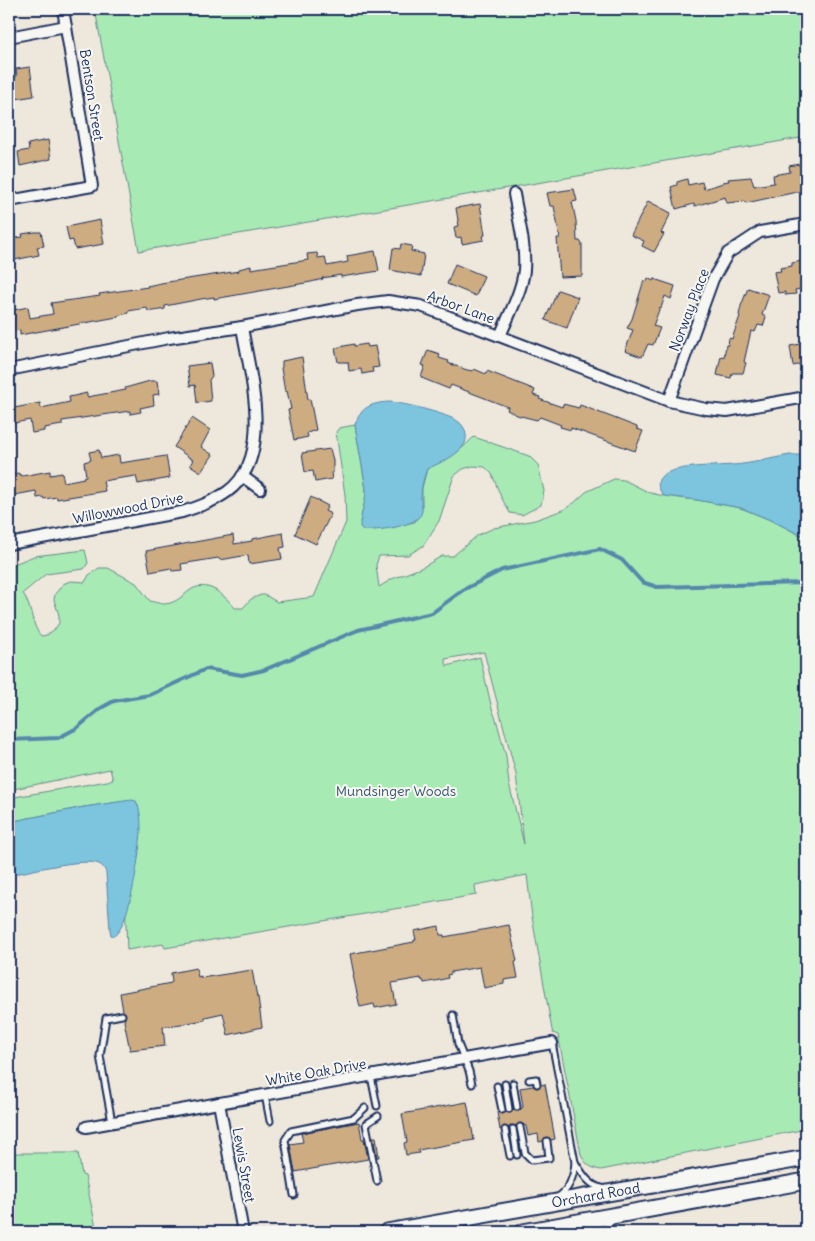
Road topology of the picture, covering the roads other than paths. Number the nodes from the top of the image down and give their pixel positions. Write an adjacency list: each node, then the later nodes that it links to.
1 (63, 9): 2 (street, Bentson Street)
2 (66, 26): 3 (street); 5 (street, Bentson Street)
3 (9, 36)
4 (514, 194): 8 (street)
5 (9, 201)
6 (806, 224): 11 (street, Norway Place)
7 (242, 327): 8 (street, Arbor Lane); 9 (street, Arbor Lane); 12 (street, Willowwood Drive)
8 (500, 336): 11 (street, Arbor Lane)
9 (9, 370)
10 (806, 397): 11 (street, Arbor Lane)
11 (669, 401)
12 (242, 476): 13 (street); 14 (street, Willowwood Drive)
13 (260, 489)
14 (9, 544)
15 (122, 1014): 35 (lane)
16 (453, 1015): 18 (lane)
17 (552, 1044): 18 (street, White Oak Drive); 44 (lane)
18 (464, 1059): 19 (street, White Oak Drive); 22 (lane)
19 (372, 1076): 26 (street, White Oak Drive); 28 (lane)
20 (529, 1080): 24 (lane)
21 (513, 1083): 29 (lane)
22 (472, 1084)
23 (505, 1084): 31 (lane)
24 (537, 1084)
25 (497, 1086): 32 (lane)
26 (265, 1095): 27 (street, White Oak Drive); 34 (lane)
27 (219, 1103): 35 (street, White Oak Drive); 53 (street, Lewis Street)
28 (376, 1106)
29 (517, 1107)
30 (365, 1108): 48 (lane)
31 (509, 1109)
32 (502, 1110)
33 (378, 1116): 45 (lane)
34 (270, 1121)
35 (112, 1122): 36 (street, White Oak Drive)
36 (86, 1127)
37 (520, 1128): 40 (lane)
38 (513, 1129): 41 (lane)
39 (505, 1130): 42 (lane)
40 (546, 1141)
41 (517, 1155)
42 (510, 1156)
43 (806, 1158): 47 (main road, Orchard Road)
44 (575, 1162): 47 (lane); 49 (lane)
45 (377, 1180)
46 (806, 1182): 50 (main road, Orchard Road)
47 (618, 1191): 49 (main road, Orchard Road)
48 (294, 1195)
49 (547, 1204): 54 (main road, Orchard Road)
50 (622, 1215): 51 (main road, Orchard Road); 56 (lane)
51 (551, 1227): 52 (lane); 55 (main road, Orchard Road)
52 (568, 1230)
53 (242, 1232)
54 (387, 1232)
55 (523, 1232)
56 (602, 1232)

